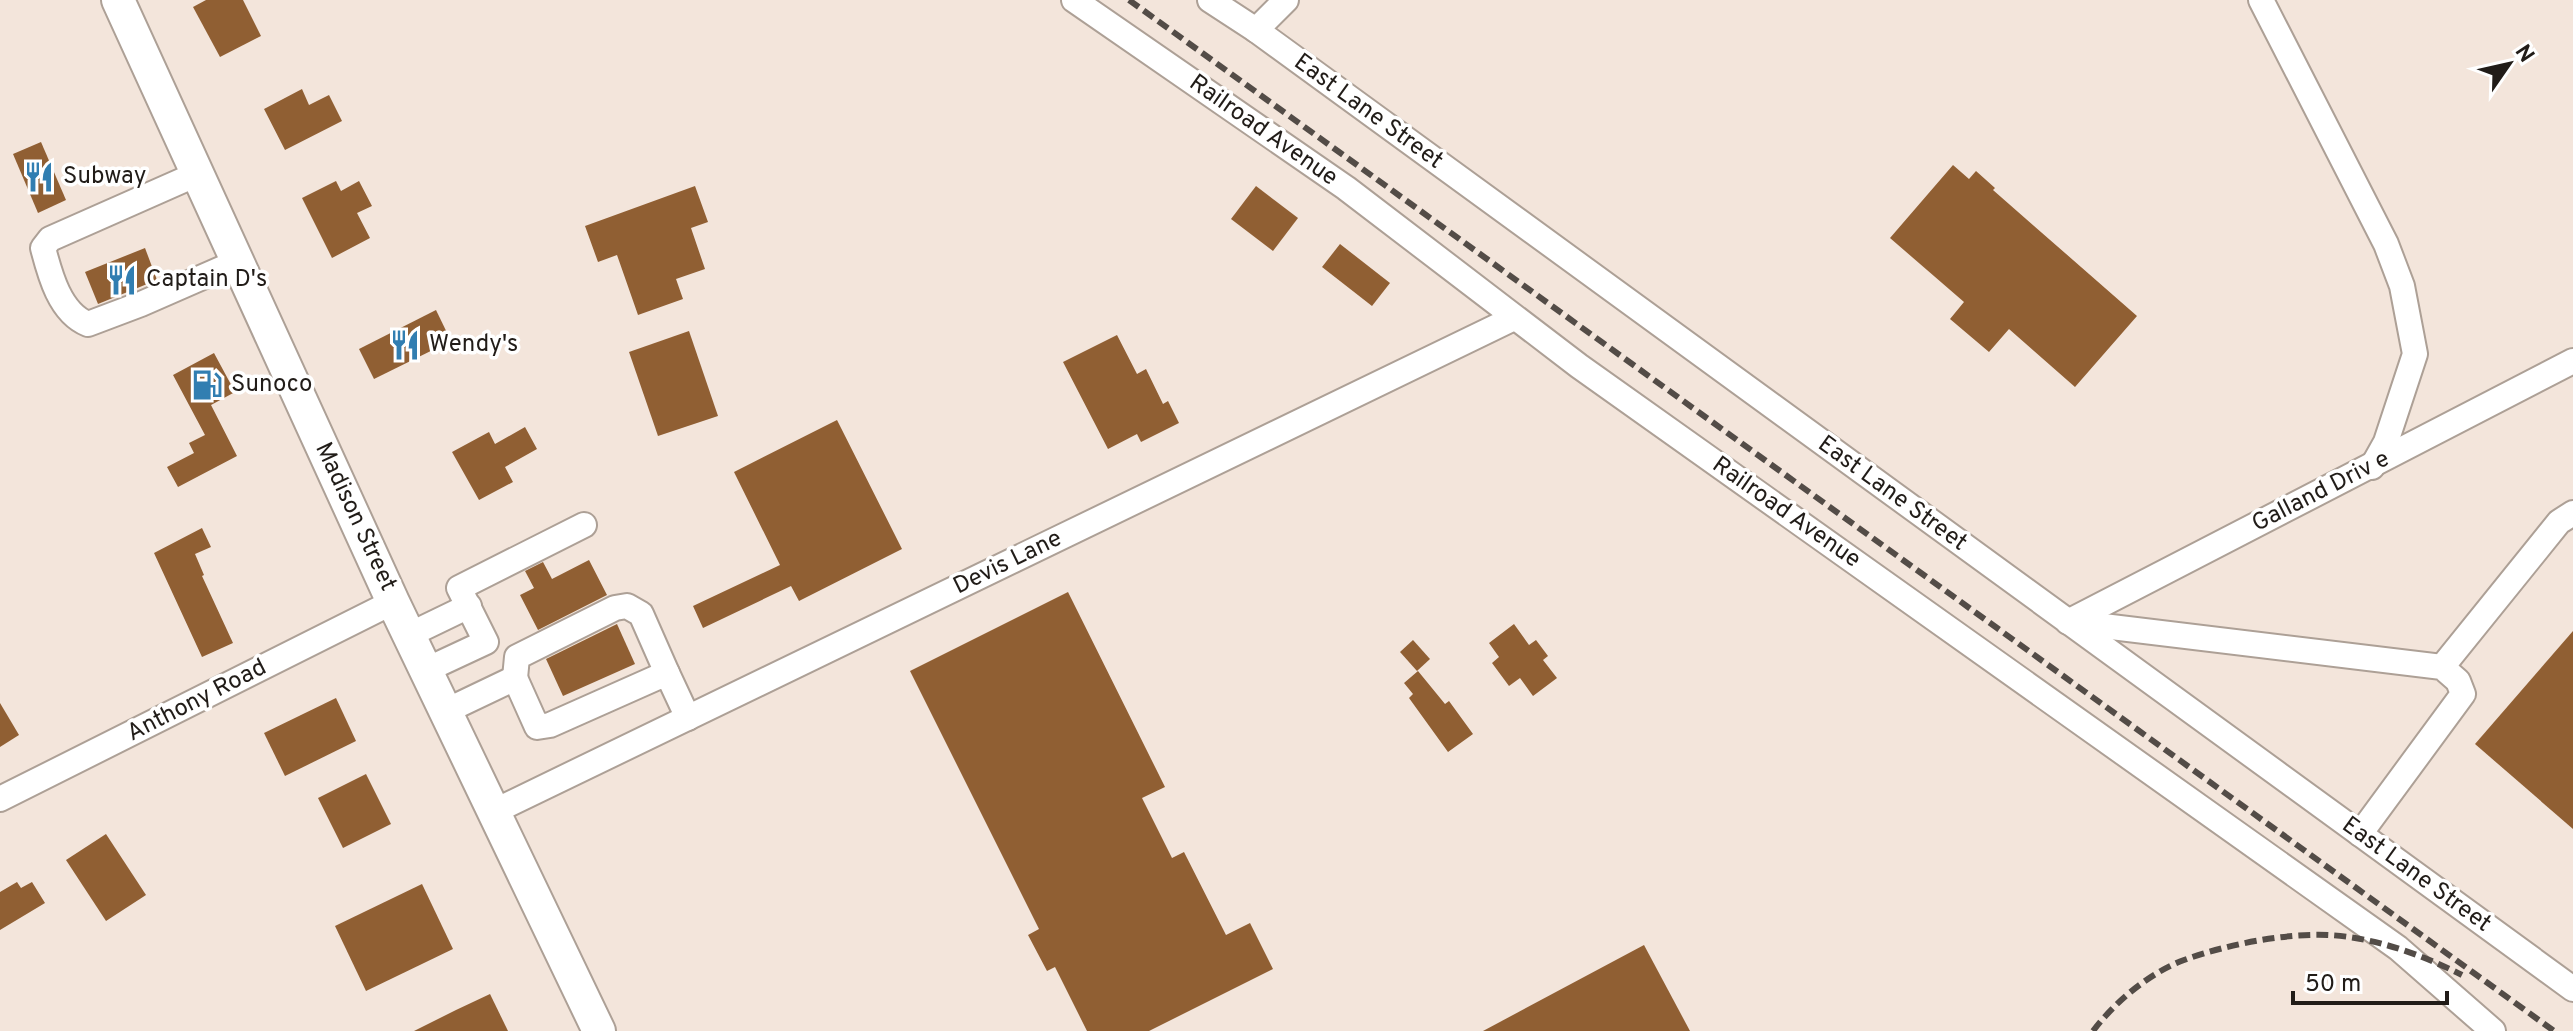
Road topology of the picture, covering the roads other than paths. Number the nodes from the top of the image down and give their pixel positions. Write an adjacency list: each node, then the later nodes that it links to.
1 (118, 0): 7 (main road, Madison Street)
2 (1074, 0): 9 (street, Railroad Avenue)
3 (1210, 0): 6 (street, East Lane Street)
4 (2261, 0): 11 (street)
5 (1282, 1): 6 (street)
6 (1256, 30): 16 (street, East Lane Street)
7 (197, 174): 8 (main road, Madison Street); 8 (street)
8 (237, 262): 14 (main road, Madison Street)
9 (1504, 311): 23 (street, Devis Lane); 29 (street, Railroad Avenue)
10 (2573, 361): 11 (street, Galland Driv e)
11 (2372, 467): 16 (street, Galland Driv e)
12 (2573, 513): 18 (street)
13 (584, 525): 15 (street)
14 (393, 602): 17 (main road, Madison Street); 24 (street, Anthony Road)
15 (469, 606): 17 (street); 19 (street)
16 (2068, 622): 18 (street); 26 (street, East Lane Street)
17 (409, 635): 19 (main road, Madison Street)
18 (2442, 667): 26 (street)
19 (426, 670): 22 (main road, Madison Street)
20 (667, 673): 21 (street); 21 (street); 23 (street)
21 (515, 678): 22 (street)
22 (446, 711): 25 (main road, Madison Street)
23 (688, 718): 25 (street, Devis Lane)
24 (0, 799)
25 (495, 811): 28 (main road, Madison Street)
26 (2360, 834): 27 (street, East Lane Street)
27 (2573, 989)
28 (599, 1031)
29 (2493, 1031)

